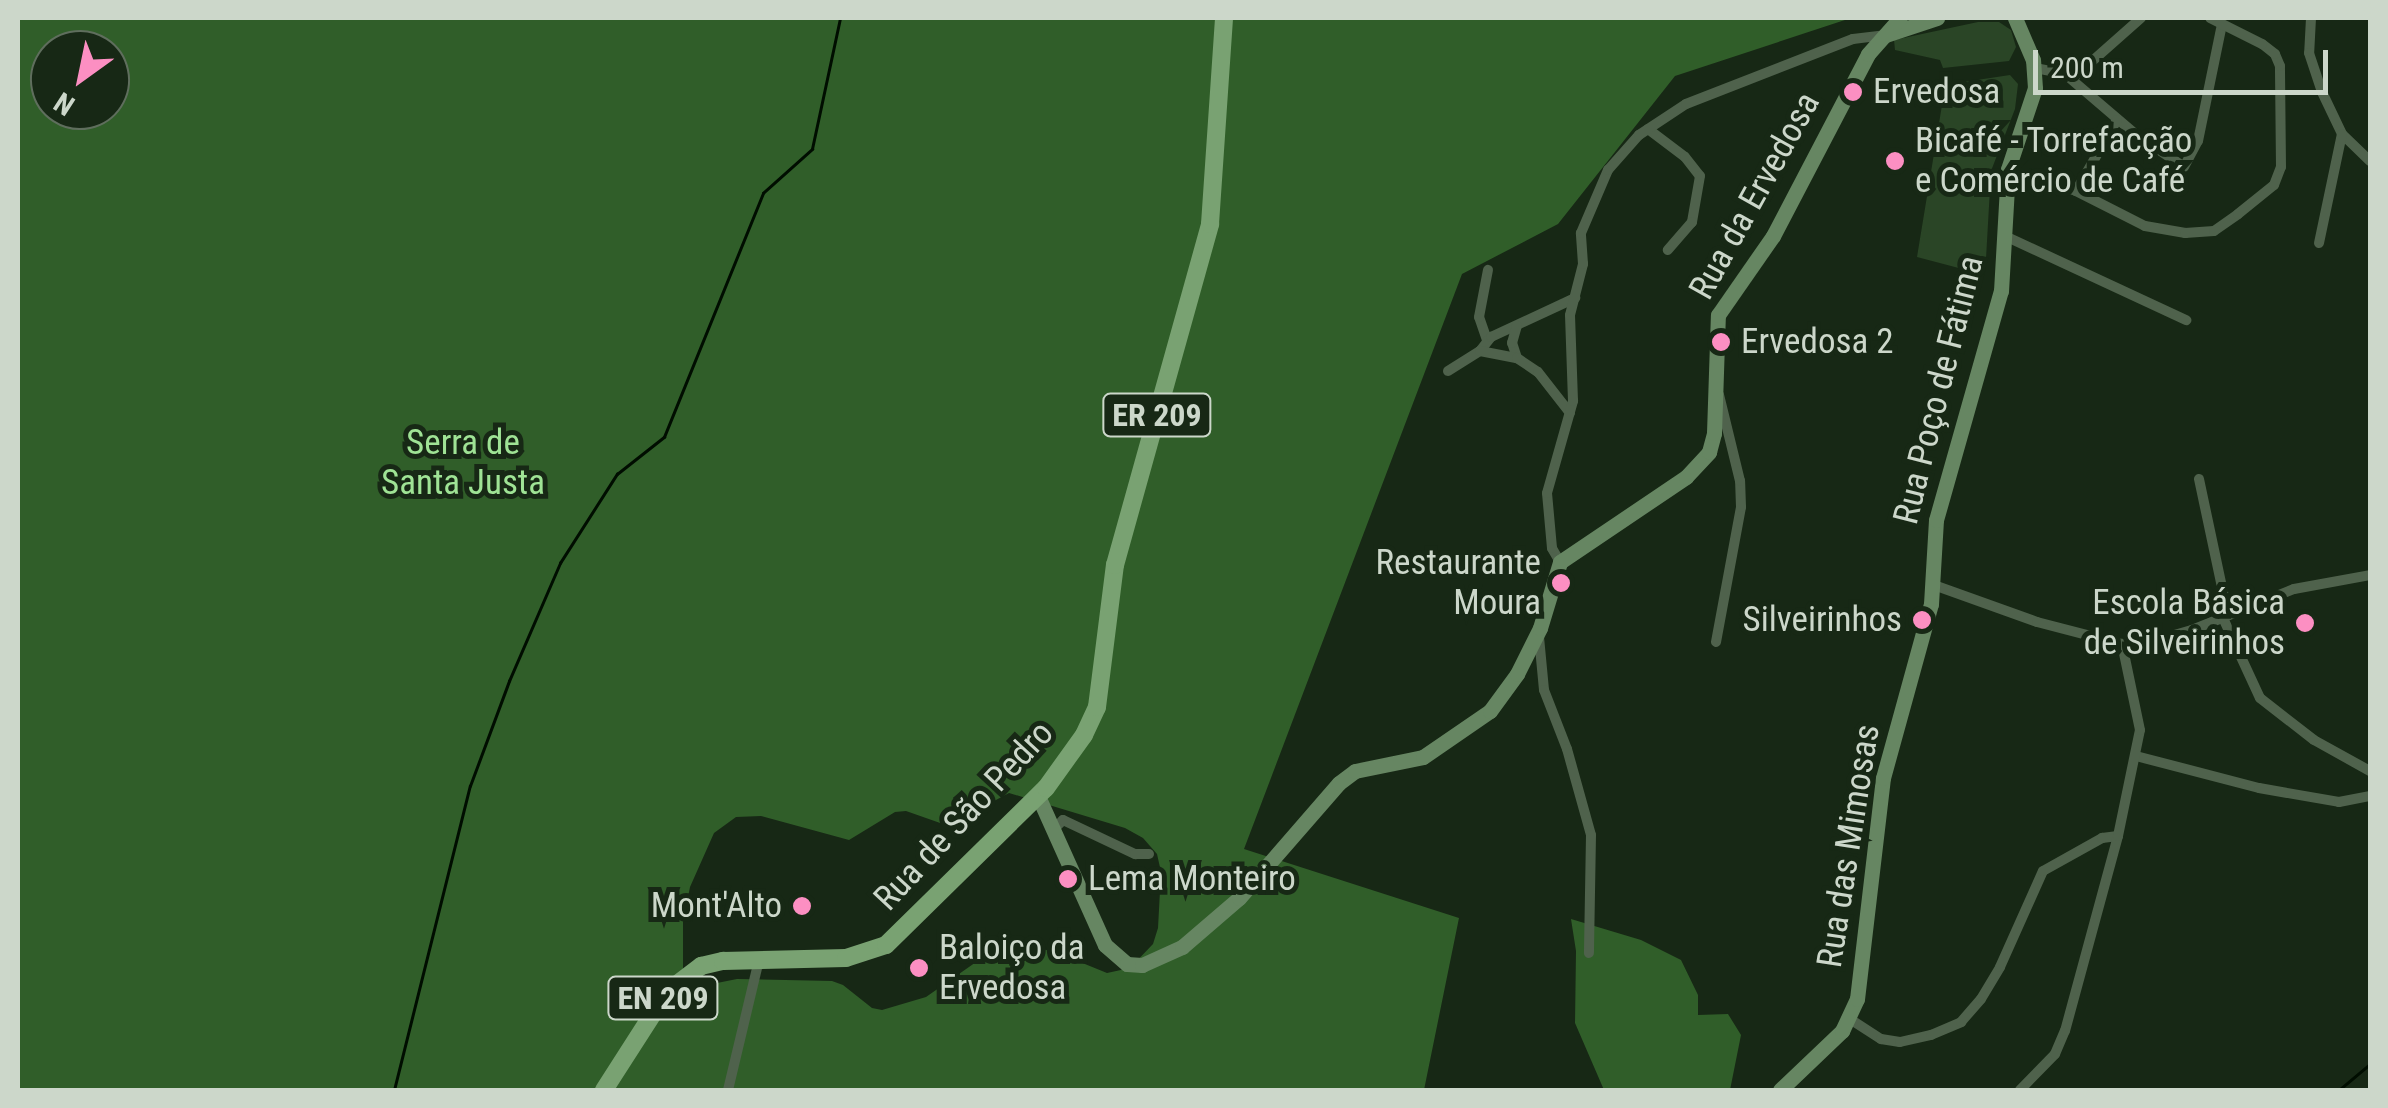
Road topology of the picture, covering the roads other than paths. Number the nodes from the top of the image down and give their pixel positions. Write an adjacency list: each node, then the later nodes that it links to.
1 (1224, 18): 42 (main road, Rua de São Pedro / ER 209)
2 (1900, 18): 9 (street, Rua da Ervedosa)
3 (1938, 18): 9 (street)
4 (2142, 18): 11 (street)
5 (2210, 18): 8 (street)
6 (2310, 18): 14 (street)
7 (2014, 22): 10 (street, Rua Poço de Fátima)
8 (2222, 24): 12 (street); 17 (street)
9 (1886, 35): 13 (street); 29 (street, Rua da Ervedosa)
10 (2034, 68): 11 (street); 16 (street, Rua Poço de Fátima)
11 (2072, 79): 12 (street)
12 (2118, 120): 17 (street)
13 (1648, 129): 20 (street); 22 (street)
14 (2342, 134): 15 (street); 19 (street)
15 (2370, 161)
16 (2008, 170): 17 (street); 18 (street, Rua Poço de Fátima)
17 (2076, 191)
18 (2005, 236): 23 (street); 34 (street, Rua Poço de Fátima)
19 (2320, 243)
20 (1668, 250)
21 (1488, 270): 25 (street)
22 (1575, 298): 24 (street); 30 (street)
23 (2186, 320)
24 (1517, 326): 25 (street); 27 (street)
25 (1487, 340): 26 (street)
26 (1480, 352): 27 (street); 28 (street)
27 (1517, 358): 30 (street)
28 (1448, 372)
29 (1715, 384): 32 (street, Rua da Ervedosa); 37 (street)
30 (1570, 413): 32 (street)
31 (2200, 479): 35 (street)
32 (1560, 562): 36 (street)
33 (2370, 575): 35 (street)
34 (1932, 584): 38 (street); 48 (street, Rua das Mimosas)
35 (2226, 616): 38 (street); 40 (street)
36 (1540, 628): 43 (street); 46 (street)
37 (1716, 642)
38 (2122, 644): 39 (street)
39 (2136, 756): 41 (street); 44 (street)
40 (2370, 771)
41 (2370, 796)
42 (1033, 800): 43 (street); 47 (main road, Rua de São Pedro / EN 209)
43 (1053, 830): 45 (street)
44 (2118, 836): 48 (street); 52 (street)
45 (1148, 854)
46 (1588, 952)
47 (759, 960): 49 (main road, EN 209); 50 (street)
48 (1850, 1019): 51 (street, Rua das Mimosas)
49 (604, 1090)
50 (728, 1090)
51 (1780, 1090)
52 (2020, 1090)

